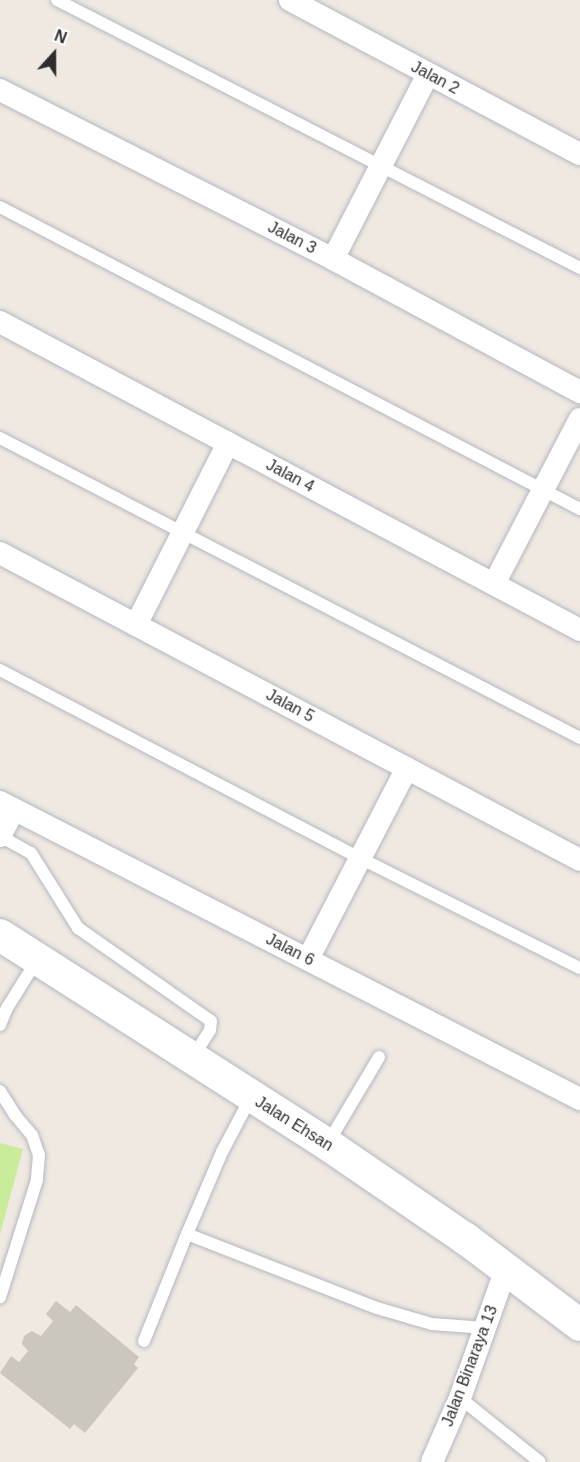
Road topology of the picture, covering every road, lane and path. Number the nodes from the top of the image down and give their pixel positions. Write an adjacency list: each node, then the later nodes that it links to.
1 (57, 0): 6 (lane)
2 (290, 0): 3 (street, Jalan 2)
3 (428, 74): 5 (street, Jalan 2); 6 (street)
4 (0, 90): 8 (street, Jalan 3)
5 (580, 154)
6 (380, 165): 8 (street); 9 (lane)
7 (0, 207): 15 (lane)
8 (333, 259): 11 (street, Jalan 3)
9 (580, 268)
10 (0, 322): 14 (street, Jalan 4)
11 (580, 392)
12 (580, 418): 15 (street)
13 (0, 438): 17 (lane)
14 (228, 443): 17 (street); 19 (street, Jalan 4)
15 (543, 490): 16 (lane); 19 (street)
16 (580, 509)
17 (183, 532): 20 (street); 23 (lane)
18 (0, 553): 20 (street, Jalan 5)
19 (494, 584): 21 (street, Jalan 4)
20 (136, 625): 24 (street, Jalan 5)
21 (580, 630)
22 (0, 670): 27 (lane)
23 (580, 738)
24 (407, 768): 27 (street); 28 (street, Jalan 5)
25 (7, 806): 26 (street); 31 (street, Jalan 6)
26 (0, 836): 34 (lane)
27 (360, 858): 31 (street); 32 (lane)
28 (580, 860)
29 (0, 935): 30 (main road, Jalan Ehsan)
30 (38, 959): 33 (lane); 34 (main road, Jalan Ehsan)
31 (308, 959): 38 (street, Jalan 6)
32 (580, 968)
33 (0, 1025)
34 (193, 1057): 37 (main road, Jalan Ehsan)
35 (379, 1057): 39 (lane)
36 (0, 1091): 42 (lane)
37 (251, 1097): 39 (main road, Jalan Ehsan); 40 (lane)
38 (580, 1099)
39 (327, 1144): 41 (main road, Jalan Ehsan)
40 (187, 1234): 44 (lane); 45 (lane)
41 (506, 1269): 43 (main road, Jalan Ehsan); 44 (street, Jalan Binaraya 13)
42 (0, 1297)
43 (580, 1325)
44 (485, 1328): 46 (street, Jalan Binaraya 13)
45 (144, 1341)
46 (460, 1398): 47 (street, Jalan Binaraya 13); 48 (lane)
47 (432, 1462)
48 (540, 1462)

